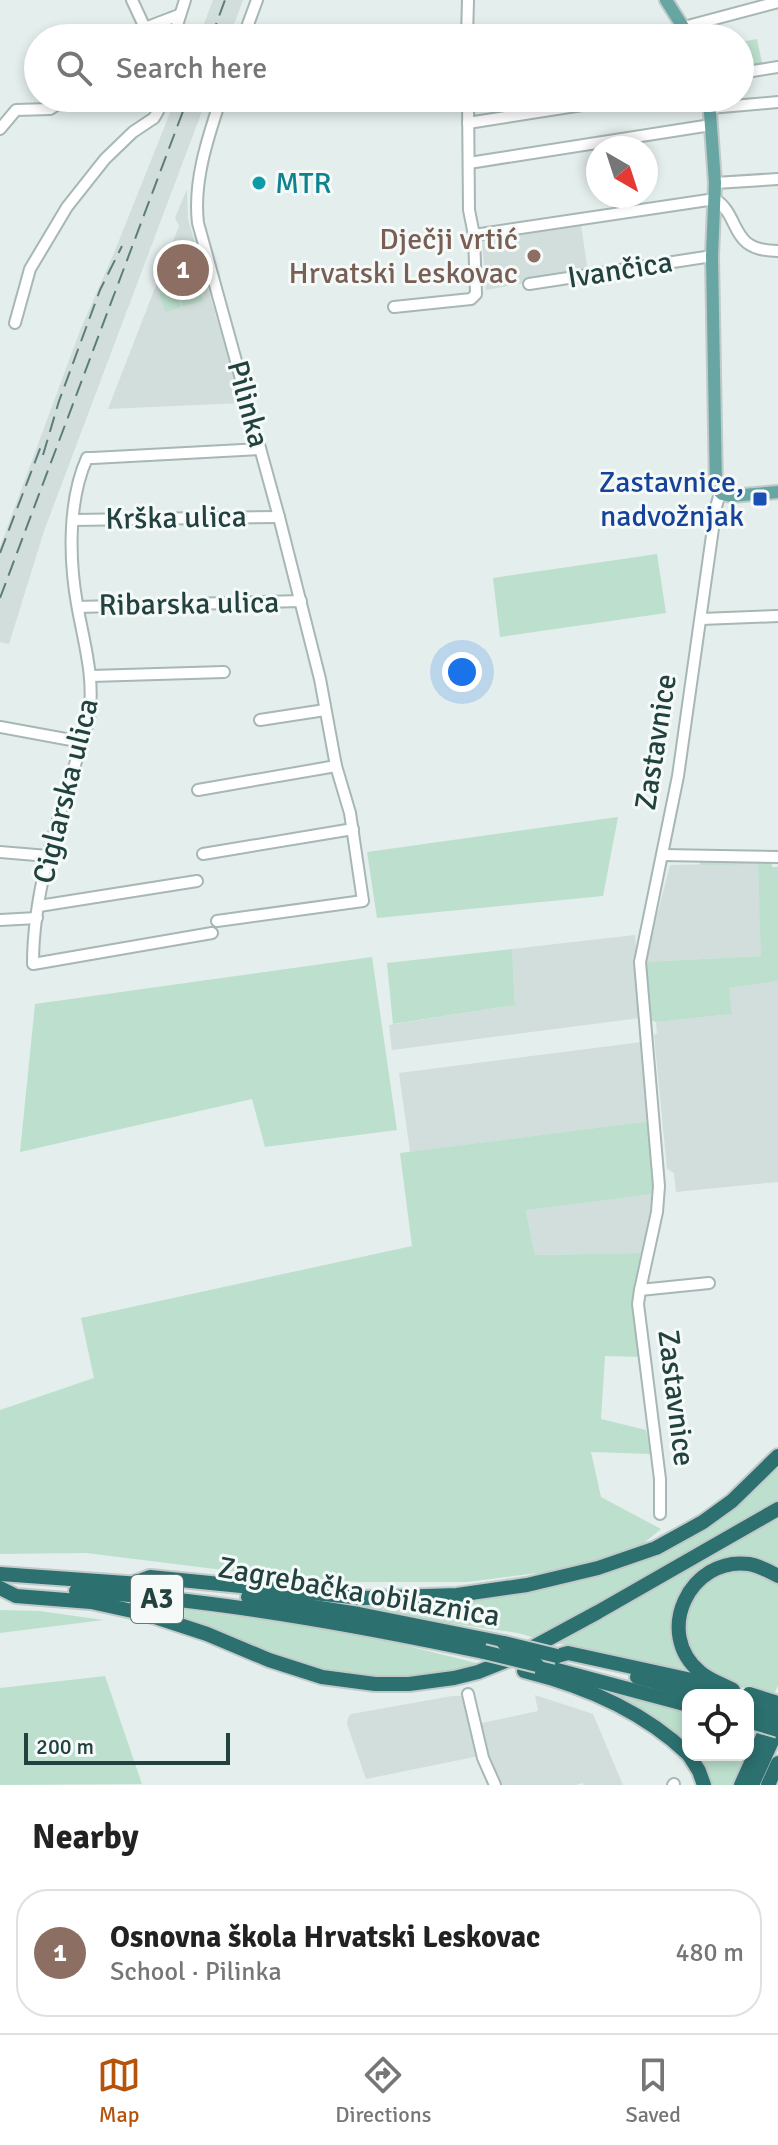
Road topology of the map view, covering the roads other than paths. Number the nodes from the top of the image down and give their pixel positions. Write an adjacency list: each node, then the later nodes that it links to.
1 (132, 0): 8 (street)
2 (185, 0): 7 (street)
3 (257, 0): 11 (street)
4 (468, 0): 12 (street)
5 (666, 0): 13 (main road)
6 (778, 2): 14 (street)
7 (179, 15): 9 (street); 10 (street)
8 (143, 24)
9 (155, 24)
10 (177, 24)
11 (248, 24)
12 (467, 24)
13 (681, 24)
14 (713, 24)
15 (778, 67): 16 (street)
16 (754, 71)
17 (754, 102): 18 (street)
18 (778, 102)
19 (24, 110): 27 (street)
20 (157, 112): 37 (street)
21 (216, 112): 38 (street, Pilinka)
22 (468, 112): 25 (street)
23 (538, 112): 25 (street)
24 (710, 112): 26 (main road, Zastavnice)
25 (468, 123): 28 (street)
26 (711, 125): 28 (street); 30 (main road, Zastavnice)
27 (0, 129)
28 (469, 163): 32 (street)
29 (778, 179): 30 (street)
30 (715, 183): 31 (main road, Zastavnice)
31 (715, 199): 32 (street); 33 (street); 34 (main road, Zastavnice)
32 (474, 235): 36 (street)
33 (778, 251)
34 (712, 256): 35 (street, Ivančica); 40 (main road, Zastavnice)
35 (529, 284)
36 (394, 307)
37 (15, 323)
38 (260, 449): 41 (street, Pilinka); 42 (street, Ciglarska ulica)
39 (778, 492): 40 (main road)
40 (720, 493): 46 (street, Zastavnice)
41 (279, 517): 42 (street, Krška ulica); 43 (street, Pilinka)
42 (74, 520): 44 (street, Ciglarska ulica)
43 (301, 601): 44 (street, Ribarska ulica); 49 (street, Pilinka)
44 (78, 607): 48 (street, Ciglarska ulica)
45 (778, 616): 46 (street)
46 (701, 619): 58 (street, Zastavnice)
47 (224, 672): 48 (street, Ciglarska ulica)
48 (91, 676): 52 (street, Ciglarska ulica)
49 (325, 710): 50 (street); 53 (street, Pilinka)
50 (260, 720)
51 (0, 727): 52 (street)
52 (82, 742): 59 (street, Ciglarska ulica)
53 (336, 766): 54 (street); 55 (street, Pilinka)
54 (198, 790)
55 (353, 829): 57 (street); 65 (street, Pilinka)
56 (0, 852): 59 (street)
57 (203, 854)
58 (662, 855): 60 (street); 68 (street, Zastavnice)
59 (48, 856): 62 (street, Ciglarska ulica)
60 (778, 857)
61 (197, 881): 62 (street, Ciglarska ulica)
62 (39, 906): 63 (street, Ciglarska ulica)
63 (37, 918): 64 (street, Ciglarska ulica); 66 (street, Ciglarska ulica)
64 (0, 920)
65 (217, 921)
66 (212, 933)
67 (709, 1283): 68 (street, Zastavnice)
68 (640, 1290): 71 (street, Zastavnice)
69 (778, 1456): 74 (highway)
70 (778, 1509): 75 (highway)
71 (660, 1514)
72 (0, 1574): 74 (highway, Zagrebačka obilaznica / A3)
73 (778, 1576): 79 (highway)
74 (131, 1584): 76 (highway, Zagrebačka obilaznica / A3, bridge)
75 (0, 1587): 77 (highway, Zagrebačka obilaznica / A3, bridge)
76 (557, 1656): 78 (highway); 80 (highway, Zagrebačka obilaznica / A3)
77 (531, 1668): 85 (highway, Zagrebačka obilaznica / A3); 89 (highway)
78 (729, 1689)
79 (731, 1689)
80 (682, 1690)
81 (778, 1693): 88 (highway)
82 (468, 1694): 92 (street)
83 (754, 1695): 84 (highway, bridge)
84 (778, 1702): 88 (highway)
85 (682, 1704)
86 (754, 1711): 88 (highway, bridge)
87 (754, 1722): 88 (highway, bridge)
88 (776, 1724): 94 (highway); 95 (highway)
89 (682, 1749)
90 (692, 1761): 93 (highway)
91 (778, 1763): 96 (highway)
92 (495, 1785)
93 (704, 1785)
94 (741, 1785)
95 (752, 1785)
96 (768, 1785)

